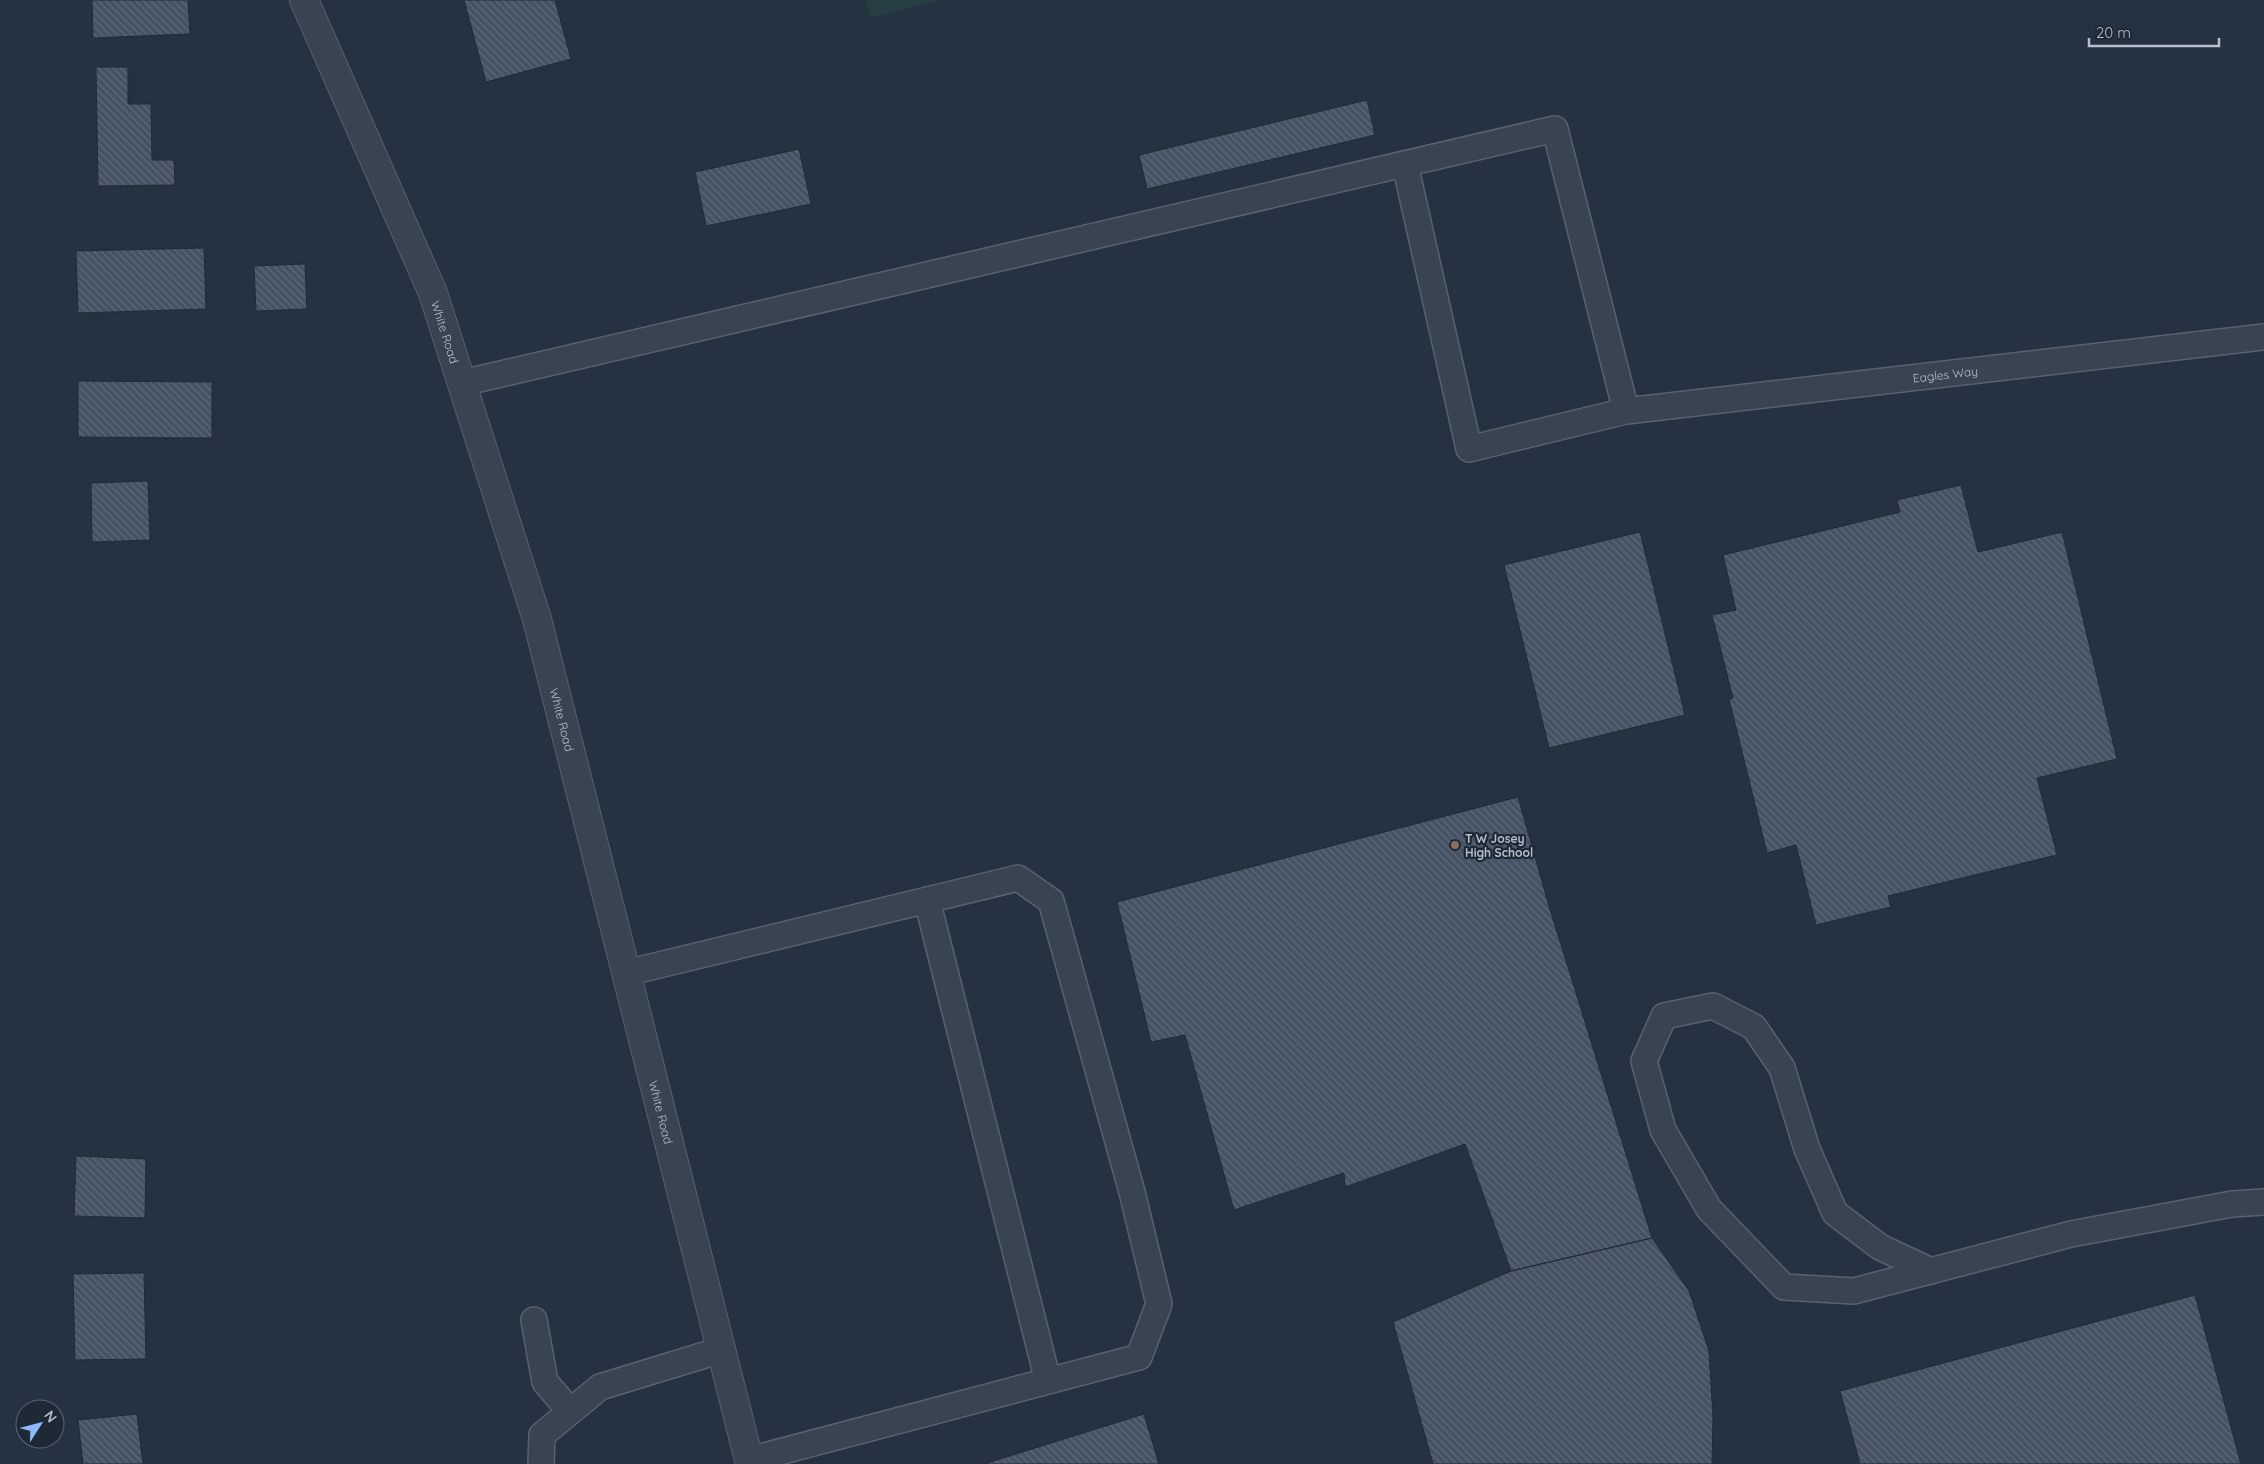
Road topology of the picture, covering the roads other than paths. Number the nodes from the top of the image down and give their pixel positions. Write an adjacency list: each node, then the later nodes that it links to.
1 (304, 0): 4 (street, White Road)
2 (1405, 164): 4 (lane); 5 (lane); 5 (lane, Eagles Way)
3 (2264, 337): 5 (lane, Eagles Way)
4 (462, 383): 7 (street, White Road)
5 (1626, 411)
6 (928, 900): 7 (lane); 12 (lane); 12 (lane)
7 (626, 974): 11 (street, White Road)
8 (2264, 1202): 9 (lane)
9 (1931, 1271): 9 (lane)
10 (534, 1320): 13 (lane)
11 (721, 1350): 13 (lane); 14 (street, White Road)
12 (1048, 1381): 14 (lane)
13 (570, 1411): 15 (lane)
14 (749, 1462)
15 (541, 1464)

